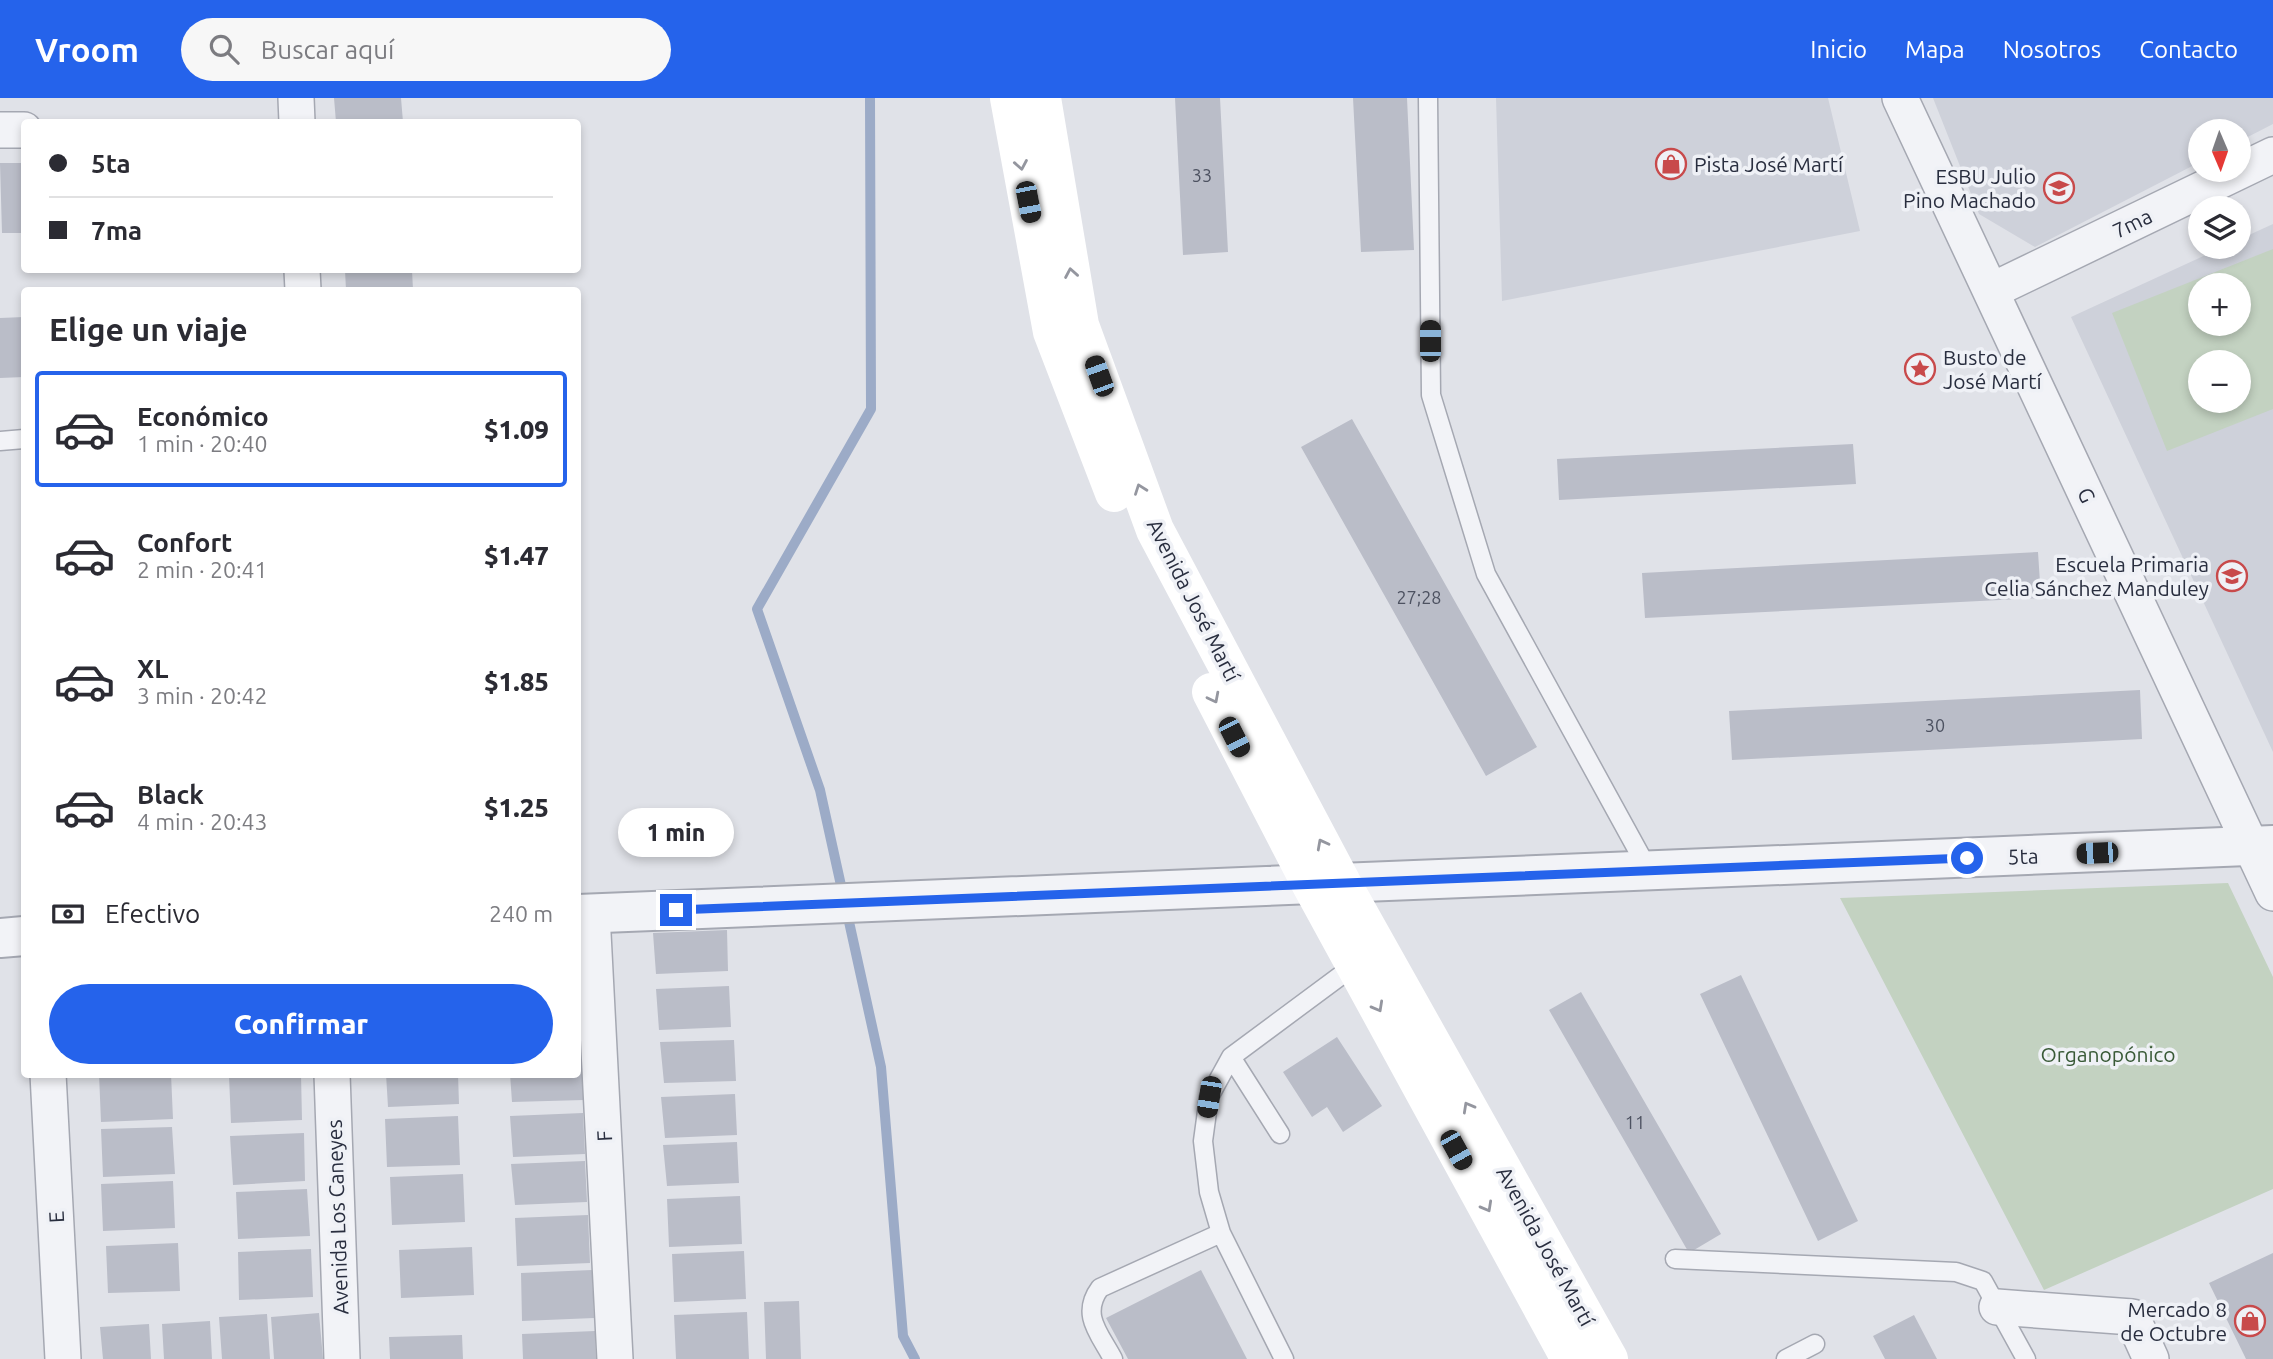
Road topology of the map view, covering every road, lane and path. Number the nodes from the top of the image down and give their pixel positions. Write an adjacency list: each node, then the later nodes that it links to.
1 (296, 98): 6 (street)
2 (1009, 98): 15 (main road, Avenida José Martí, one-way to 15)
3 (1042, 98): 15 (main road, Avenida José Martí, one-way to 3)
4 (1428, 98): 14 (lane)
5 (1900, 98): 10 (street, G)
6 (297, 119)
7 (21, 130): 8 (street)
8 (0, 131)
9 (2273, 155): 10 (street, 7ma)
10 (1991, 291): 13 (street, G)
11 (21, 439): 12 (lane)
12 (0, 440)
13 (2262, 846): 14 (street, 5ta); 16 (street, G)
14 (1649, 871): 15 (street, 5ta)
15 (1327, 884): 17 (street); 20 (main road, Avenida José Martí); 35 (main road, Avenida José Martí, one-way to 15)
16 (2273, 893)
17 (585, 914): 31 (street, F)
18 (21, 936): 19 (street)
19 (0, 937)
20 (1355, 965): 21 (lane); 34 (main road, Avenida José Martí, one-way to 34)
21 (1231, 1057): 24 (lane); 25 (lane)
22 (48, 1078): 29 (street, E)
23 (332, 1078): 30 (street, Avenida Los Caneyes)
24 (1280, 1134)
25 (1221, 1233): 32 (lane); 33 (lane)
26 (1675, 1259): 27 (lane)
27 (1997, 1307): 37 (lane); 38 (street)
28 (1815, 1344): 36 (lane)
29 (63, 1359)
30 (342, 1359)
31 (615, 1359)
32 (1113, 1359)
33 (1284, 1359)
34 (1570, 1359)
35 (1609, 1359)
36 (1786, 1359)
37 (2026, 1359)
38 (2151, 1359)

